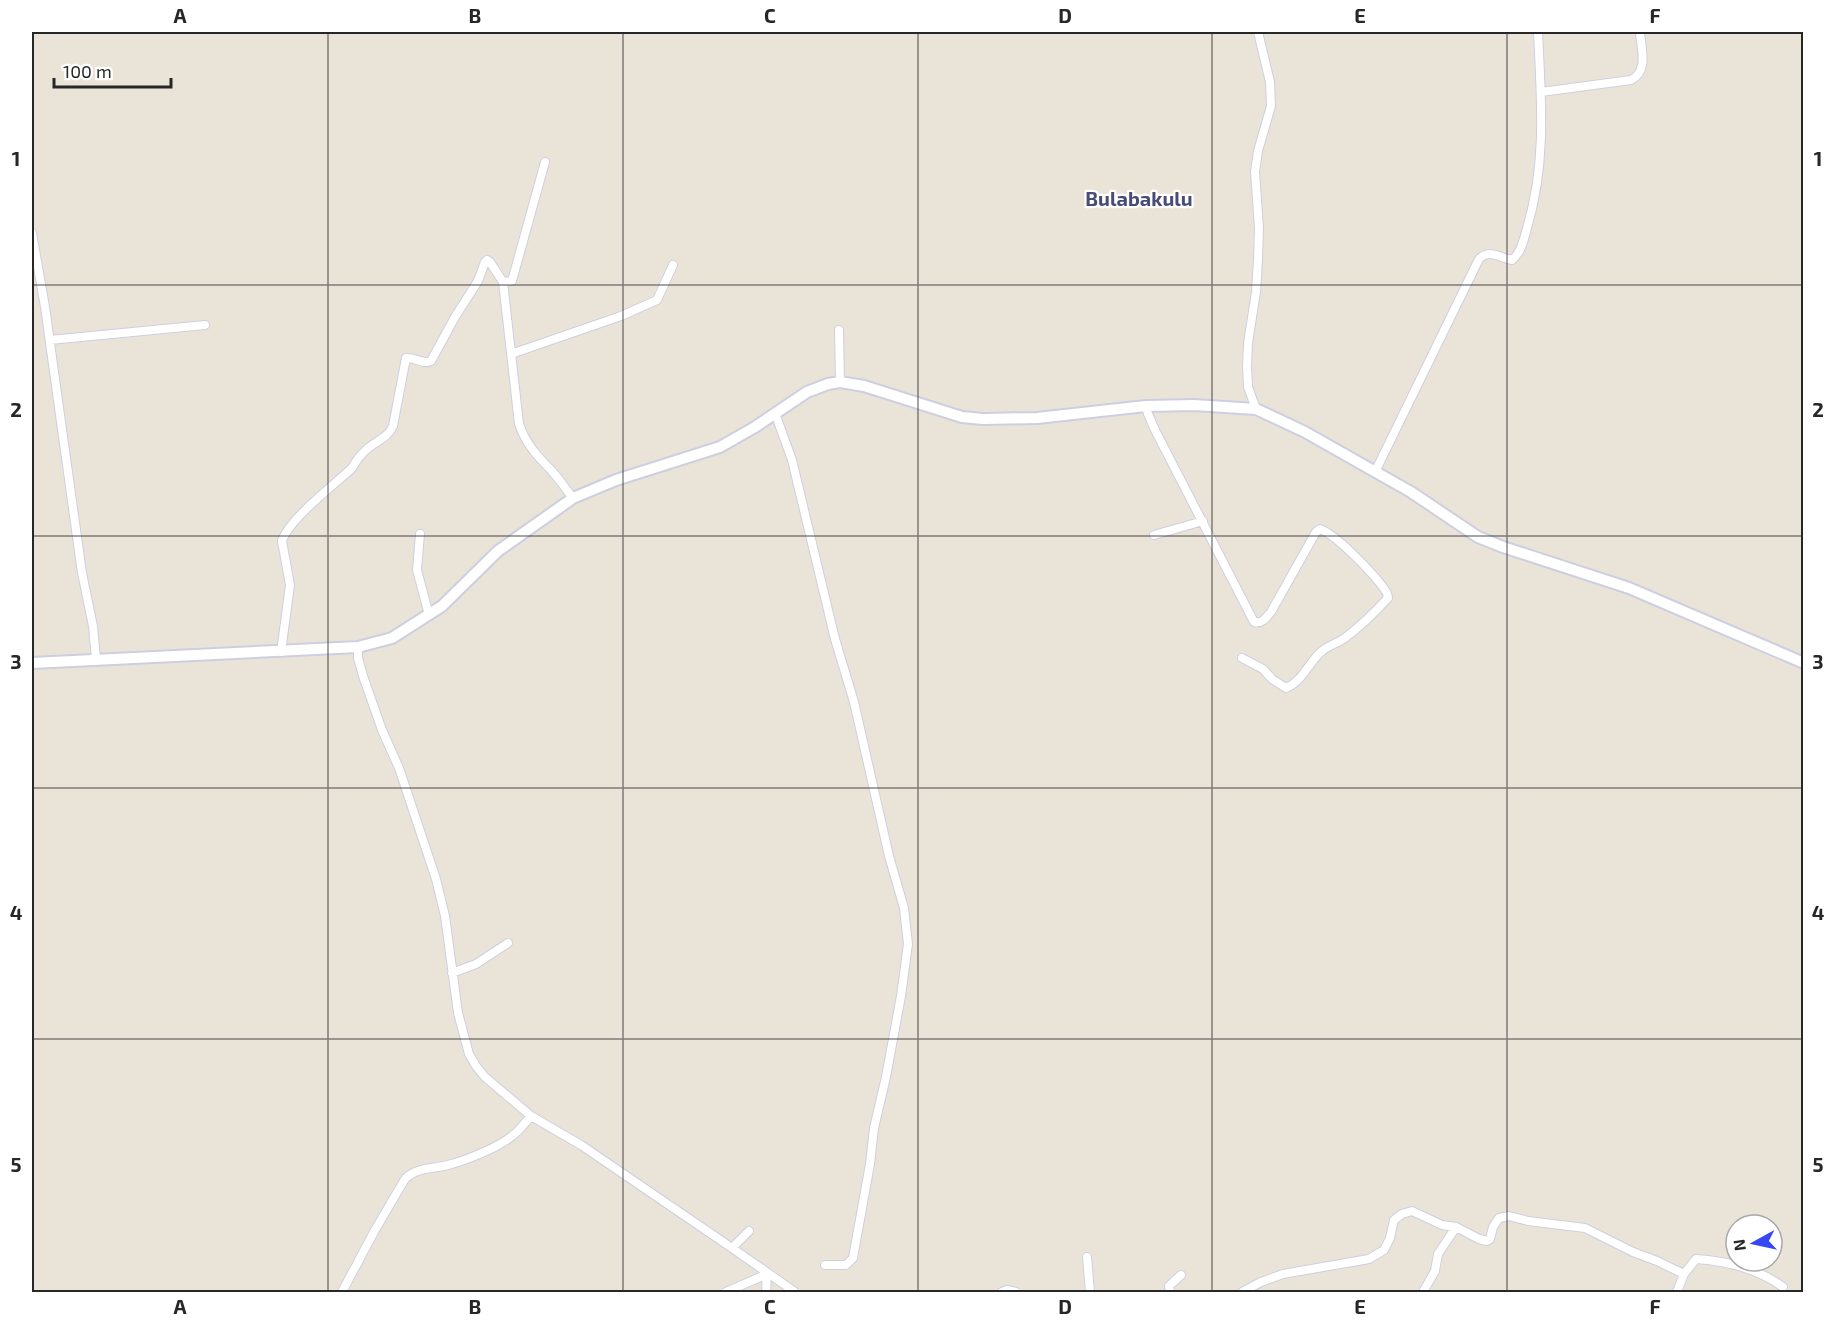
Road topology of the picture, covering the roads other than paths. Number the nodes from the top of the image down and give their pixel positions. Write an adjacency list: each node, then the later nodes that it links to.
1 (1258, 32): 15 (street)
2 (1538, 32): 4 (street)
3 (1640, 32): 4 (street)
4 (1541, 92): 17 (street)
5 (544, 162): 8 (street)
6 (32, 233): 11 (street)
7 (673, 265): 12 (street)
8 (503, 282): 12 (street); 24 (street)
9 (206, 325): 11 (street)
10 (839, 330): 13 (street)
11 (50, 340): 26 (street)
12 (511, 354): 18 (street)
13 (840, 382): 14 (street); 16 (street)
14 (1146, 406): 15 (street); 19 (street)
15 (1256, 409): 17 (street)
16 (775, 413): 18 (street); 36 (street)
17 (1375, 472): 28 (street)
18 (573, 498): 22 (street)
19 (1203, 521): 21 (street); 25 (street)
20 (420, 534): 22 (street)
21 (1154, 536)
22 (429, 615): 23 (street)
23 (358, 648): 24 (street); 30 (street)
24 (281, 652): 26 (street)
25 (1242, 658)
26 (96, 659): 27 (street)
27 (32, 663)
28 (1803, 663)
29 (508, 943): 30 (street)
30 (452, 973): 31 (street)
31 (531, 1116): 34 (street); 41 (street)
32 (1456, 1227): 38 (street); 49 (street); 50 (street)
33 (749, 1232): 34 (street)
34 (732, 1248): 37 (street)
35 (1087, 1257): 47 (street)
36 (825, 1265)
37 (767, 1274): 42 (street); 43 (street); 44 (street)
38 (1684, 1274): 40 (street); 51 (street)
39 (1181, 1275): 48 (street)
40 (1783, 1287)
41 (342, 1293)
42 (726, 1293)
43 (766, 1293)
44 (795, 1293)
45 (1002, 1293): 46 (street)
46 (1016, 1293)
47 (1090, 1293)
48 (1170, 1293)
49 (1242, 1293)
50 (1423, 1293)
51 (1677, 1293)

